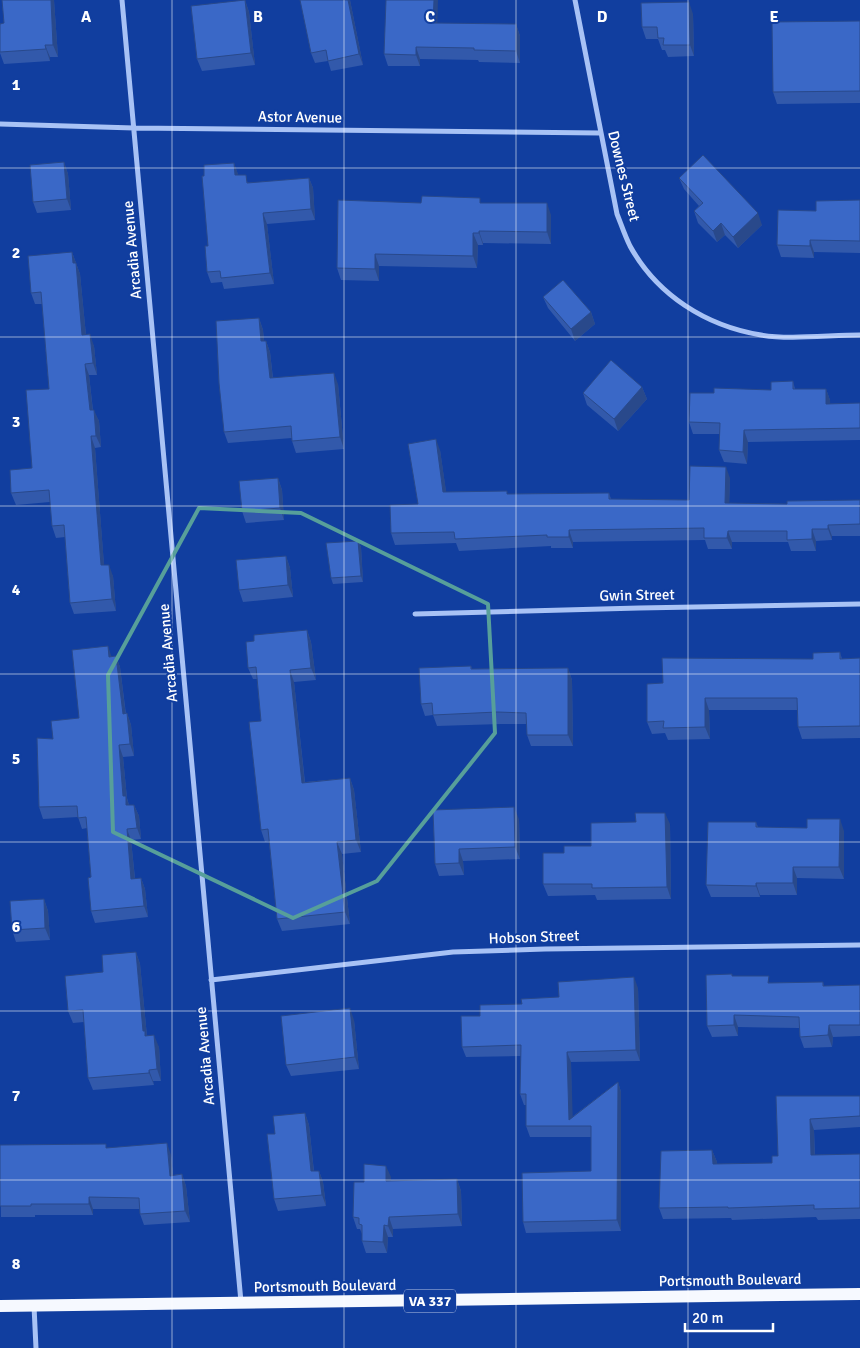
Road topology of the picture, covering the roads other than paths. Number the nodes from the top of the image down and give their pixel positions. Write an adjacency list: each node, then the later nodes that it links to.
1 (122, 0): 4 (street, Arcadia Avenue)
2 (575, 0): 5 (street, Downes Street)
3 (0, 124): 4 (street, Astor Avenue)
4 (134, 128): 5 (street, Astor Avenue); 10 (street, Arcadia Avenue)
5 (600, 133): 6 (street, Downes Street)
6 (860, 335)
7 (860, 604): 8 (street, Gwin Street)
8 (415, 614)
9 (860, 945): 10 (street, Hobson Street)
10 (210, 980): 12 (street, Arcadia Avenue)
11 (860, 1294): 12 (main road, Portsmouth Boulevard / VA 337)
12 (241, 1304): 14 (main road, Portsmouth Boulevard / VA 337)
13 (0, 1306): 14 (main road, Portsmouth Boulevard / VA 337)
14 (34, 1306): 15 (street)
15 (36, 1348)

